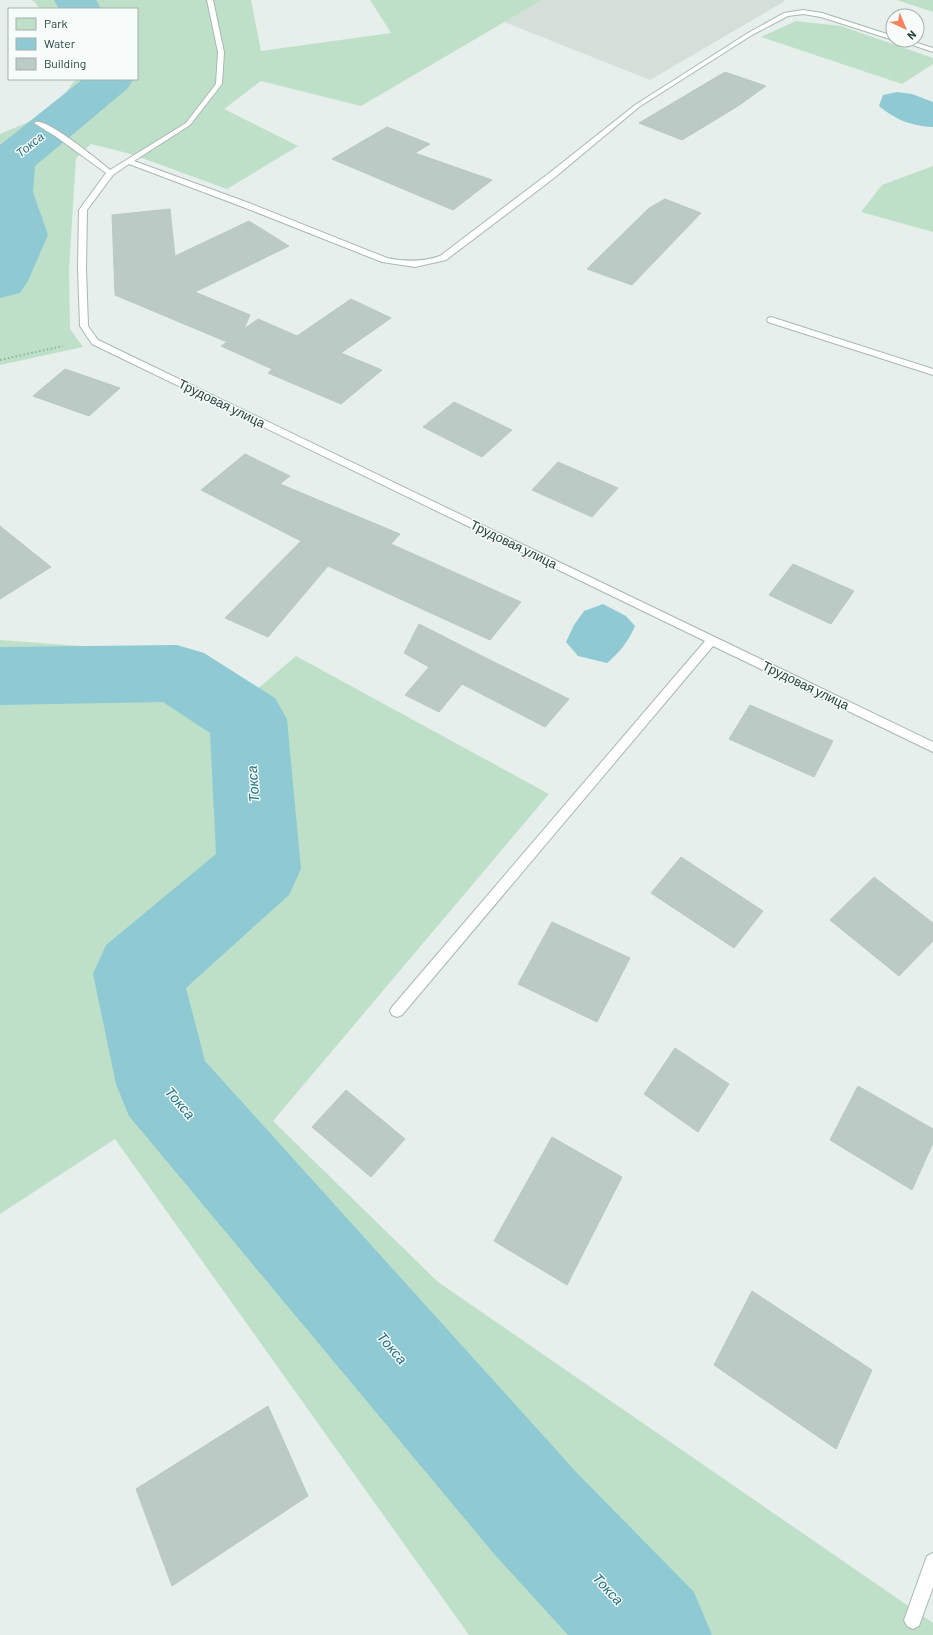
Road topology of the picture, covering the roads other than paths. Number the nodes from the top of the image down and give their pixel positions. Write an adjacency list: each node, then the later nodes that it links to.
1 (210, 0): 4 (lane)
2 (885, 35): 4 (lane)
3 (38, 123): 5 (lane)
4 (130, 162): 5 (lane)
5 (110, 173): 8 (lane, Трудовая улица)
6 (771, 320): 7 (lane)
7 (933, 372)
8 (712, 640): 9 (lane, Трудовая улица); 10 (lane)
9 (933, 747)
10 (397, 1011)
11 (933, 1562): 12 (lane)
12 (913, 1620)

